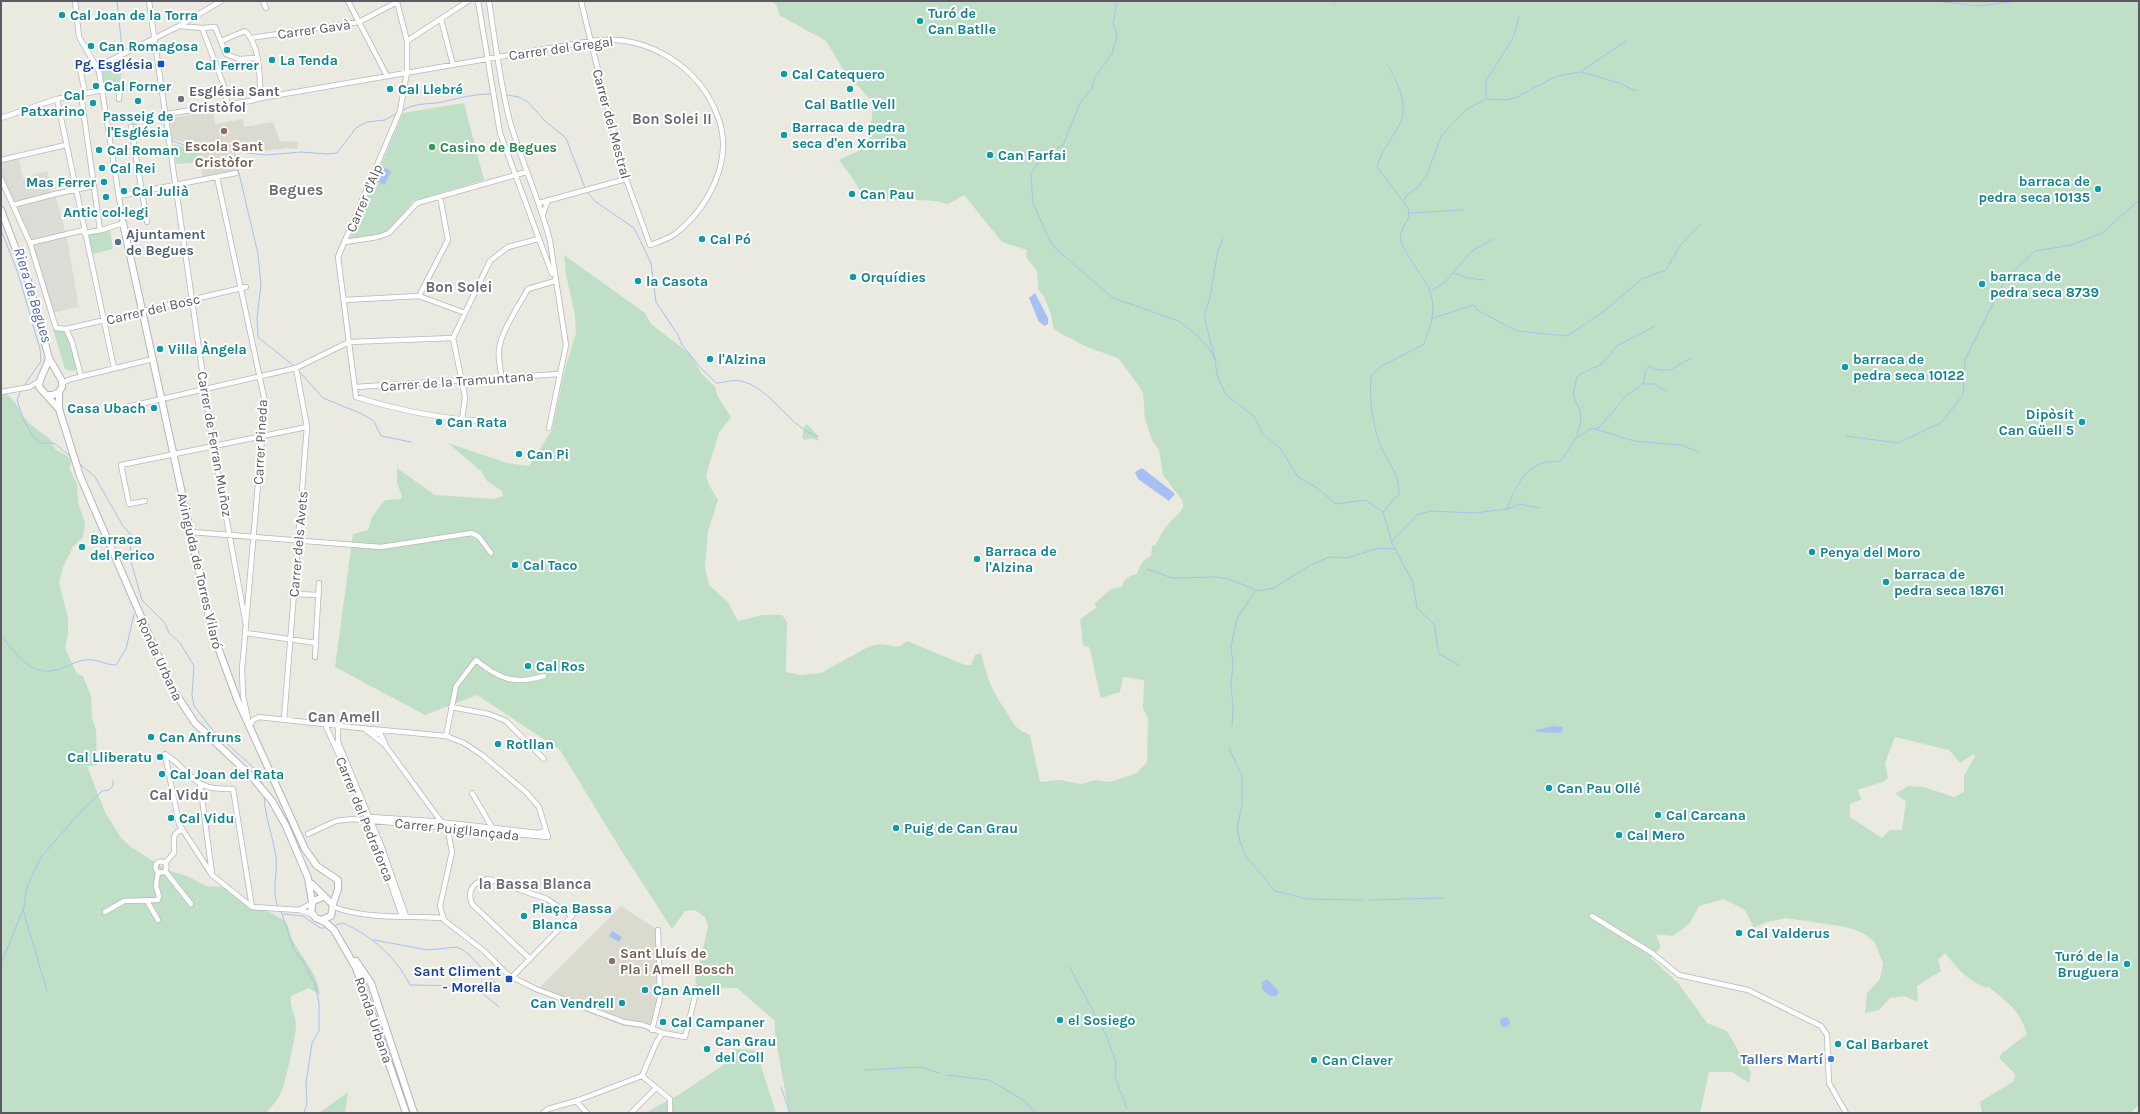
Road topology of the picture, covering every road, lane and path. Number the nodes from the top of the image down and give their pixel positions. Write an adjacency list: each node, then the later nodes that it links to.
1 (75, 1): 26 (street)
2 (149, 1): 16 (street, Carrer de Ferran Muñoz)
3 (221, 1): 14 (street)
4 (264, 1): 11 (street)
5 (348, 1): 13 (street)
6 (468, 1): 12 (street)
7 (478, 1): 23 (street)
8 (489, 1): 21 (street)
9 (581, 1): 19 (street, Carrer del Mestral)
10 (397, 2): 13 (street, Carrer Gavà); 18 (street, Carrer d'Alp)
11 (266, 8)
12 (441, 19): 18 (street); 25 (street)
13 (359, 22): 17 (street, Carrer Gavà); 28 (street)
14 (179, 26): 15 (street); 16 (street)
15 (202, 28): 20 (street); 35 (street)
16 (154, 37): 26 (street); 36 (street, Carrer de Ferran Muñoz)
17 (251, 38): 20 (street, Carrer Gavà); 22 (street)
18 (407, 41): 27 (street, Carrer d'Alp)
19 (591, 41): 21 (street, Carrer del Gregal); 46 (street, Carrer del Mestral); 65 (street, Carrer del Gregal)
20 (221, 42): 22 (street)
21 (498, 57): 23 (street, Carrer del Gregal); 41 (street)
22 (257, 58): 32 (street)
23 (487, 59): 25 (street, Carrer del Gregal); 43 (street)
24 (79, 63): 31 (street)
25 (453, 64): 27 (street, Carrer del Gregal)
26 (97, 66): 30 (street)
27 (407, 72): 28 (street, Carrer del Gregal); 63 (street, Carrer d'Alp)
28 (387, 76): 32 (street, Carrer del Gregal)
29 (120, 87): 34 (street)
30 (103, 90): 31 (street); 51 (street)
31 (83, 94): 33 (street); 48 (street)
32 (261, 98): 35 (street, Carrer del Gregal)
33 (57, 99): 37 (street); 39 (street)
34 (119, 100)
35 (227, 103): 36 (street, Carrer del Gregal)
36 (166, 114): 47 (street, Carrer de Ferran Muñoz)
37 (1, 118)
38 (131, 127): 50 (street)
39 (66, 145): 40 (street); 49 (street)
40 (1, 160)
41 (526, 172): 43 (street); 54 (street)
42 (236, 173): 44 (street)
43 (515, 176): 52 (street); 62 (street)
44 (217, 177): 47 (street); 67 (street, Carrer Pineda)
45 (1, 179): 55 (street)
46 (626, 179): 53 (street); 65 (street, Carrer del Mestral)
47 (176, 184): 50 (street); 69 (street, Carrer de Ferran Muñoz)
48 (93, 186): 49 (street); 60 (street)
49 (75, 190): 55 (street); 61 (street)
50 (141, 192): 51 (street); 58 (street)
51 (119, 196): 59 (street)
52 (440, 196): 63 (street); 68 (street)
53 (548, 200): 54 (street); 57 (street)
54 (538, 203): 57 (street)
55 (13, 205): 64 (street)
56 (1, 210): 77 (main road)
57 (542, 214): 66 (street)
58 (147, 222)
59 (123, 223): 60 (street); 71 (main road, Avinguda de Torres Vilaró)
60 (100, 230): 61 (street)
61 (84, 232): 64 (street); 73 (street)
62 (538, 239): 66 (street); 72 (street)
63 (345, 242): 70 (street, Carrer d'Alp)
64 (30, 243): 74 (street)
65 (650, 245)
66 (555, 281): 81 (street); 87 (street)
67 (244, 287): 69 (street, Carrer del Bosc); 85 (street, Carrer Pineda)
68 (419, 296): 70 (street); 72 (street)
69 (192, 299): 71 (street, Carrer del Bosc); 93 (street, Carrer de Ferran Muñoz)
70 (344, 300): 76 (street, Carrer d'Alp)
71 (143, 311): 73 (street, Carrer del Bosc); 78 (main road, Avinguda de Torres Vilaró)
72 (465, 312): 75 (street)
73 (103, 320): 74 (street, Carrer del Bosc); 79 (street)
74 (66, 329): 84 (street)
75 (453, 338): 76 (street); 88 (street)
76 (349, 342): 80 (street); 92 (street, Carrer d'Alp)
77 (49, 358): 82 (main road); 83 (main road)
78 (153, 359): 79 (street); 98 (main road, Avinguda de Torres Vilaró)
79 (114, 368): 84 (street)
80 (295, 368): 85 (street); 103 (street, Carrer dels Avets)
81 (560, 374): 87 (street, Carrer de la Tramuntana); 104 (street)
82 (43, 375): 83 (main road); 89 (main road)
83 (58, 375): 86 (street); 90 (main road)
84 (81, 376): 86 (street)
85 (259, 376): 93 (street); 105 (street, Carrer Pineda)
86 (71, 378): 90 (street)
87 (502, 378): 88 (street, Carrer de la Tramuntana)
88 (460, 380): 92 (street, Carrer de la Tramuntana); 101 (street)
89 (39, 381): 91 (street); 94 (main road)
90 (62, 384): 96 (main road, Ronda Urbana)
91 (28, 387): 94 (street); 95 (street)
92 (355, 387): 101 (street, Carrer d'Alp)
93 (205, 389): 98 (street); 106 (street, Carrer de Ferran Muñoz)
94 (41, 390): 97 (main road, Ronda Urbana)
95 (1, 392)
96 (59, 392): 97 (main road); 100 (main road, Ronda Urbana)
97 (47, 395): 100 (main road, Ronda Urbana)
98 (162, 399): 99 (street); 107 (main road, Avinguda de Torres Vilaró)
99 (127, 406)
100 (59, 409): 148 (main road, Ronda Urbana)
101 (462, 420): 102 (street)
102 (485, 421)
103 (307, 427): 105 (street); 112 (street, Carrer dels Avets)
104 (549, 428)
105 (262, 436): 106 (street); 111 (street, Carrer Pineda)
106 (213, 446): 107 (street); 110 (street, Carrer de Ferran Muñoz)
107 (173, 455): 108 (street); 109 (main road, Avinguda de Torres Vilaró)
108 (145, 501)
109 (191, 532): 110 (street); 128 (main road, Avinguda de Torres Vilaró)
110 (230, 535): 111 (street); 117 (street, Carrer de Ferran Muñoz)
111 (254, 537): 112 (street); 117 (street, Carrer Pineda)
112 (298, 540): 113 (street); 115 (street, Carrer dels Avets)
113 (491, 553)
114 (319, 583): 116 (street)
115 (294, 594): 116 (street); 119 (street, Carrer dels Avets)
116 (318, 595): 120 (street)
117 (246, 626): 118 (street, Carrer Pineda)
118 (246, 633): 119 (street); 124 (street, Carrer Pineda)
119 (290, 640): 120 (street); 126 (street, Carrer dels Avets)
120 (316, 643): 121 (street)
121 (315, 657)
122 (544, 676): 123 (street)
123 (451, 707): 133 (street); 135 (street)
124 (246, 712): 125 (street); 128 (street, Carrer Pineda)
125 (259, 717): 126 (street); 128 (street)
126 (284, 720): 127 (street)
127 (325, 724): 129 (street); 138 (street, Carrer del Pedraforca)
128 (250, 725): 149 (main road, Avinguda de Torres Vilaró)
129 (338, 726): 130 (street); 138 (street, Carrer del Pedraforca)
130 (369, 730): 132 (street); 132 (street)
131 (390, 733): 132 (street); 133 (street); 134 (street)
132 (380, 735): 134 (street)
133 (446, 736): 142 (street)
134 (385, 743): 139 (street)
135 (544, 759)
136 (200, 783): 140 (street); 147 (street); 154 (street)
137 (472, 793): 141 (street)
138 (369, 819): 139 (street, Carrer Puigllançada); 143 (street, Carrer Puigllançada); 159 (street, Carrer del Pedraforca)
139 (443, 825): 141 (street, Carrer Puigllançada); 161 (street)
140 (182, 830): 144 (street); 147 (street)
141 (493, 830): 142 (street, Carrer Puigllançada); 142 (street, Carrer Puigllançada)
142 (546, 831)
143 (308, 834)
144 (165, 863): 145 (street); 146 (street)
145 (165, 871): 146 (street); 153 (street)
146 (158, 872): 151 (street)
147 (212, 875): 154 (street)
148 (308, 878): 150 (main road, Ronda Urbana); 152 (main road, Ronda Urbana)
149 (337, 892): 150 (main road); 156 (main road)
150 (326, 897): 152 (main road); 156 (main road, Ronda Urbana)
151 (147, 901): 157 (street); 162 (street)
152 (312, 903): 155 (street); 158 (main road, Ronda Urbana)
153 (191, 904)
154 (252, 907): 155 (street)
155 (299, 910): 158 (street)
156 (333, 910): 159 (street); 163 (main road); 164 (main road, Ronda Urbana)
157 (105, 912)
158 (312, 914): 163 (main road, Ronda Urbana)
159 (404, 916): 161 (street)
160 (1592, 916): 181 (street)
161 (443, 918): 168 (street)
162 (158, 920)
163 (320, 920): 164 (main road, Ronda Urbana)
164 (334, 930): 166 (main road, Ronda Urbana)
165 (658, 930): 170 (street)
166 (345, 947): 175 (main road, Ronda Urbana); 176 (main road)
167 (530, 959): 167 (street); 168 (street)
168 (512, 977): 170 (street)
169 (697, 988): 171 (street)
170 (652, 1030): 171 (street)
171 (663, 1033): 172 (street)
172 (642, 1076): 173 (street); 174 (street)
173 (656, 1088): 179 (street); 180 (street)
174 (576, 1101): 177 (street); 178 (street)
175 (406, 1113)
176 (414, 1113)
177 (543, 1113)
178 (587, 1113)
179 (630, 1113)
180 (670, 1113)
181 (1846, 1113)

